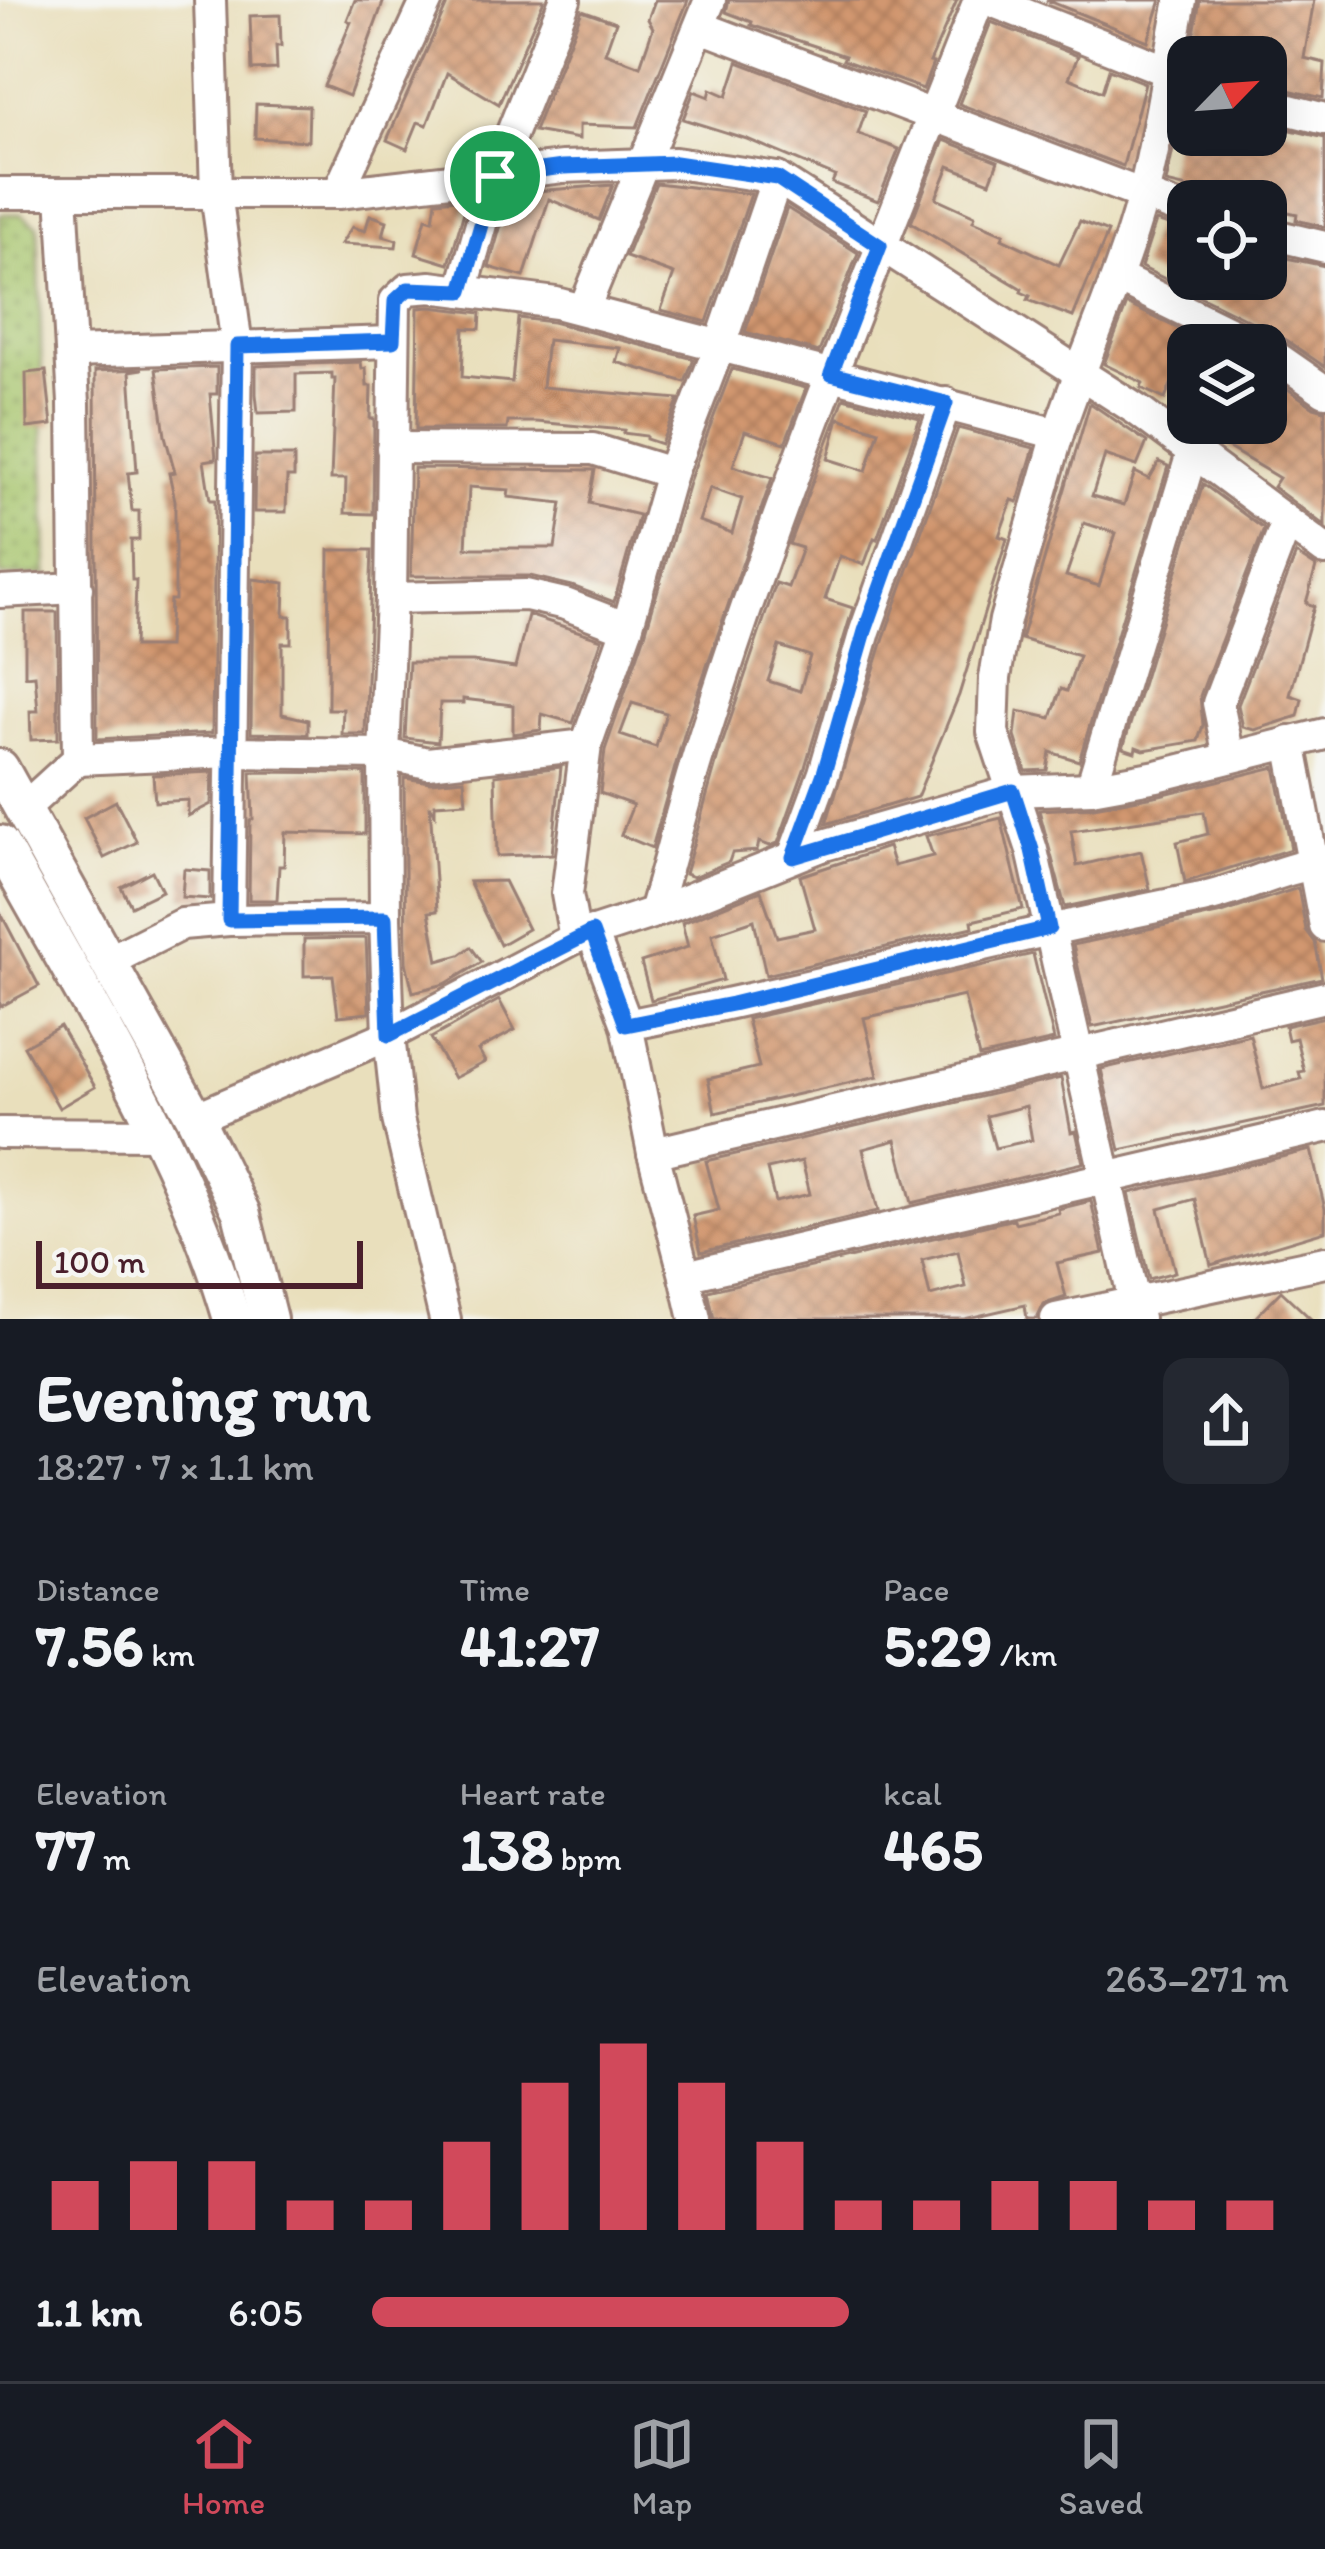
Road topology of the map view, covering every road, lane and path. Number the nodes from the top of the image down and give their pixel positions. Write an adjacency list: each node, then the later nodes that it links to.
1 (210, 0): 18 (street)
2 (427, 0): 19 (street)
3 (566, 0): 15 (street)
4 (979, 0): 12 (street)
5 (989, 0): 9 (street)
6 (1181, 0): 8 (street)
7 (706, 14): 12 (street); 14 (street)
8 (1180, 36)
9 (1167, 71)
10 (1287, 109): 13 (street)
11 (1167, 113): 21 (street)
12 (934, 114): 21 (street); 24 (street)
13 (1325, 118)
14 (641, 164): 15 (street); 16 (street); 28 (street)
15 (495, 176): 19 (street); 27 (street)
16 (777, 178): 24 (street); 31 (street)
17 (62, 193): 18 (street); 20 (street); 33 (street)
18 (216, 193): 19 (street); 32 (street)
19 (338, 193)
20 (0, 194)
21 (1143, 196): 22 (street); 26 (street)
22 (1167, 205)
23 (1287, 237): 25 (street)
24 (880, 246): 35 (street); 36 (street)
25 (1325, 247)
26 (1118, 278): 29 (street); 35 (street)
27 (462, 291): 28 (street); 30 (street)
28 (584, 309): 31 (street)
29 (1212, 324)
30 (393, 341): 32 (street); 40 (street)
31 (720, 344): 36 (street); 42 (street)
32 (237, 346): 33 (street); 52 (street)
33 (72, 352): 45 (street)
34 (1287, 365): 37 (street)
35 (1078, 372): 39 (street); 41 (street)
36 (831, 374): 38 (street); 63 (street)
37 (1325, 392)
38 (946, 403): 39 (street); 61 (street)
39 (1058, 434): 58 (street)
40 (392, 448): 42 (street); 47 (street)
41 (1192, 453): 43 (street); 57 (street)
42 (670, 473): 48 (street)
43 (1287, 522): 44 (street); 54 (street)
44 (1325, 550)
45 (77, 588): 46 (street); 55 (street)
46 (0, 592)
47 (391, 598): 48 (street); 53 (street)
48 (627, 628): 51 (street)
49 (1325, 734): 50 (street)
50 (1290, 742): 54 (street); 62 (street)
51 (586, 745): 53 (street); 68 (street)
52 (230, 752): 53 (street); 55 (street); 65 (street)
53 (384, 754): 64 (street)
54 (1229, 757): 57 (street)
55 (77, 759): 59 (street)
56 (0, 768): 59 (main road)
57 (1091, 788): 58 (street)
58 (1013, 791): 61 (street); 67 (street)
59 (22, 810): 69 (main road)
60 (0, 844): 77 (main road)
61 (793, 857): 63 (street)
62 (1319, 863): 66 (street); 67 (street)
63 (654, 912): 68 (street)
64 (385, 918): 65 (street); 72 (street)
65 (229, 920): 69 (street)
66 (1325, 926)
67 (1049, 928): 71 (street); 73 (street)
68 (583, 935): 71 (street); 72 (street)
69 (107, 962): 74 (main road)
70 (1325, 997): 73 (street)
71 (626, 1025): 78 (street)
72 (389, 1035): 74 (street); 85 (street)
73 (1076, 1052): 78 (street); 79 (street)
74 (195, 1118): 84 (main road)
75 (1325, 1127): 79 (street)
76 (0, 1133): 77 (street)
77 (160, 1134): 83 (main road)
78 (652, 1153): 81 (street)
79 (1105, 1180): 81 (street); 82 (street)
80 (1325, 1262): 82 (street)
81 (685, 1276): 86 (street)
82 (1136, 1310): 87 (street)
83 (232, 1319)
84 (268, 1319)
85 (445, 1319)
86 (695, 1319)
87 (1056, 1319)

